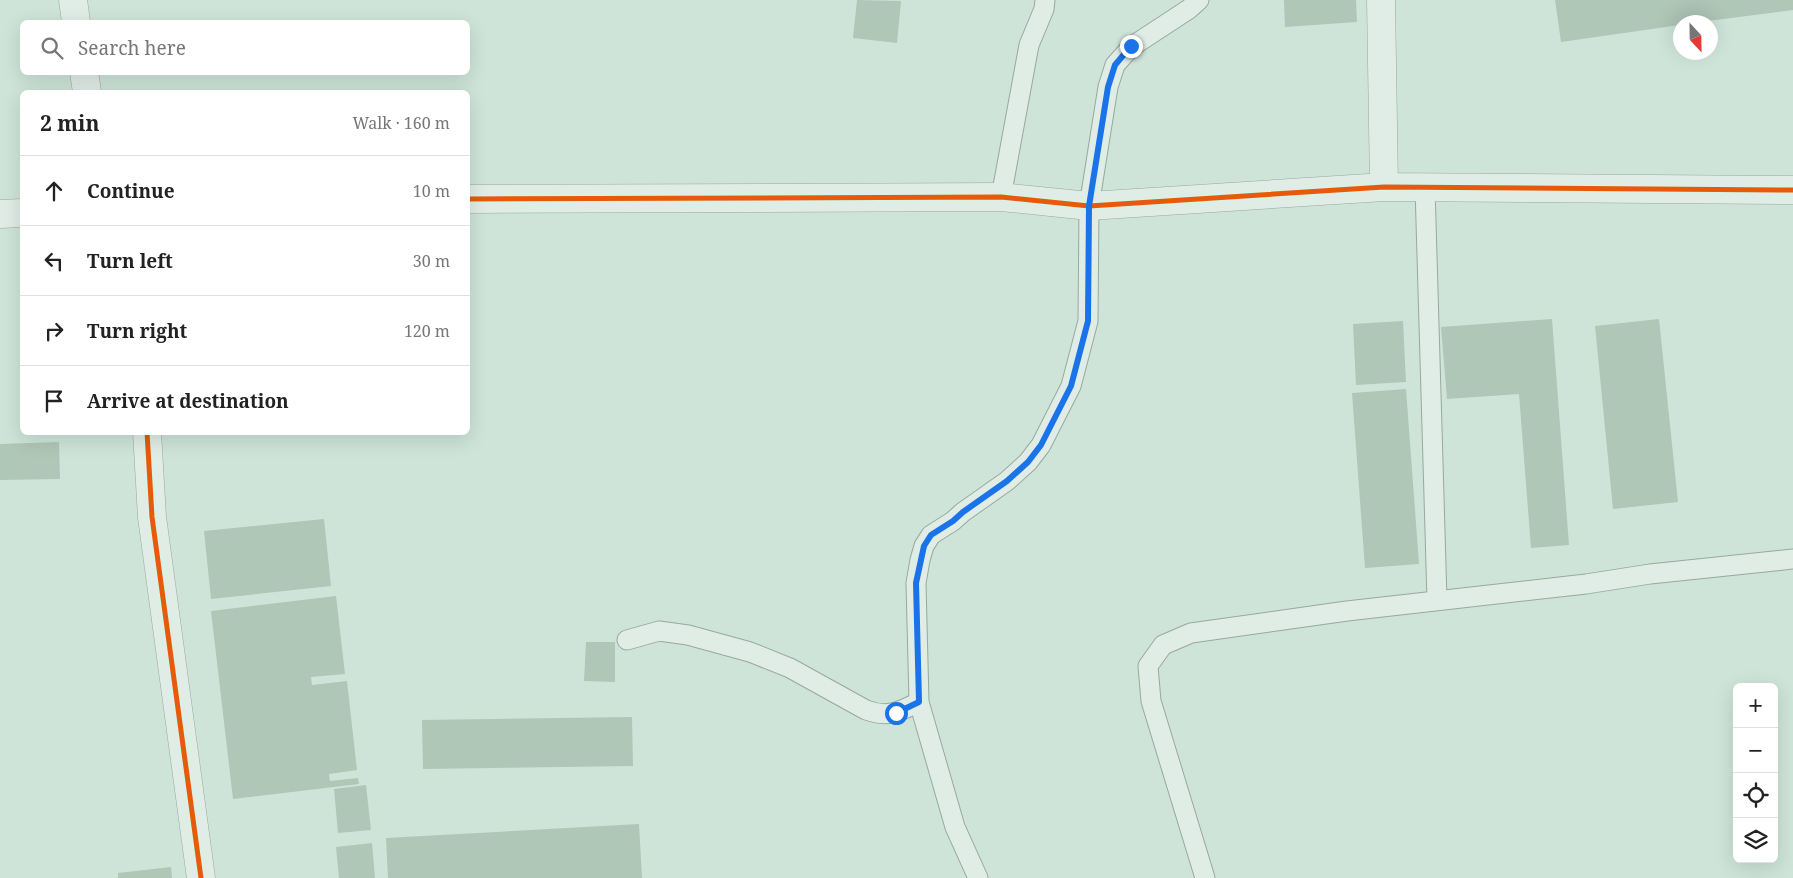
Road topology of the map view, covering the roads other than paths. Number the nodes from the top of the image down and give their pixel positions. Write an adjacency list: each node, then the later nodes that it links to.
1 (73, 0): 5 (street)
2 (1045, 0): 11 (lane)
3 (1199, 0): 13 (lane)
4 (1381, 0): 8 (street)
5 (76, 20)
6 (84, 75): 7 (street)
7 (87, 90)
8 (1384, 187): 9 (street); 13 (street)
9 (1425, 187): 10 (street); 18 (lane)
10 (1793, 190)
11 (1001, 197): 12 (street); 13 (street)
12 (470, 199)
13 (1089, 206): 20 (lane)
14 (20, 213): 15 (street)
15 (0, 214)
16 (147, 435): 21 (street)
17 (1793, 559): 18 (lane)
18 (1437, 600): 23 (lane)
19 (627, 640): 20 (lane)
20 (919, 702): 22 (lane)
21 (202, 878)
22 (978, 878)
23 (1205, 878)

